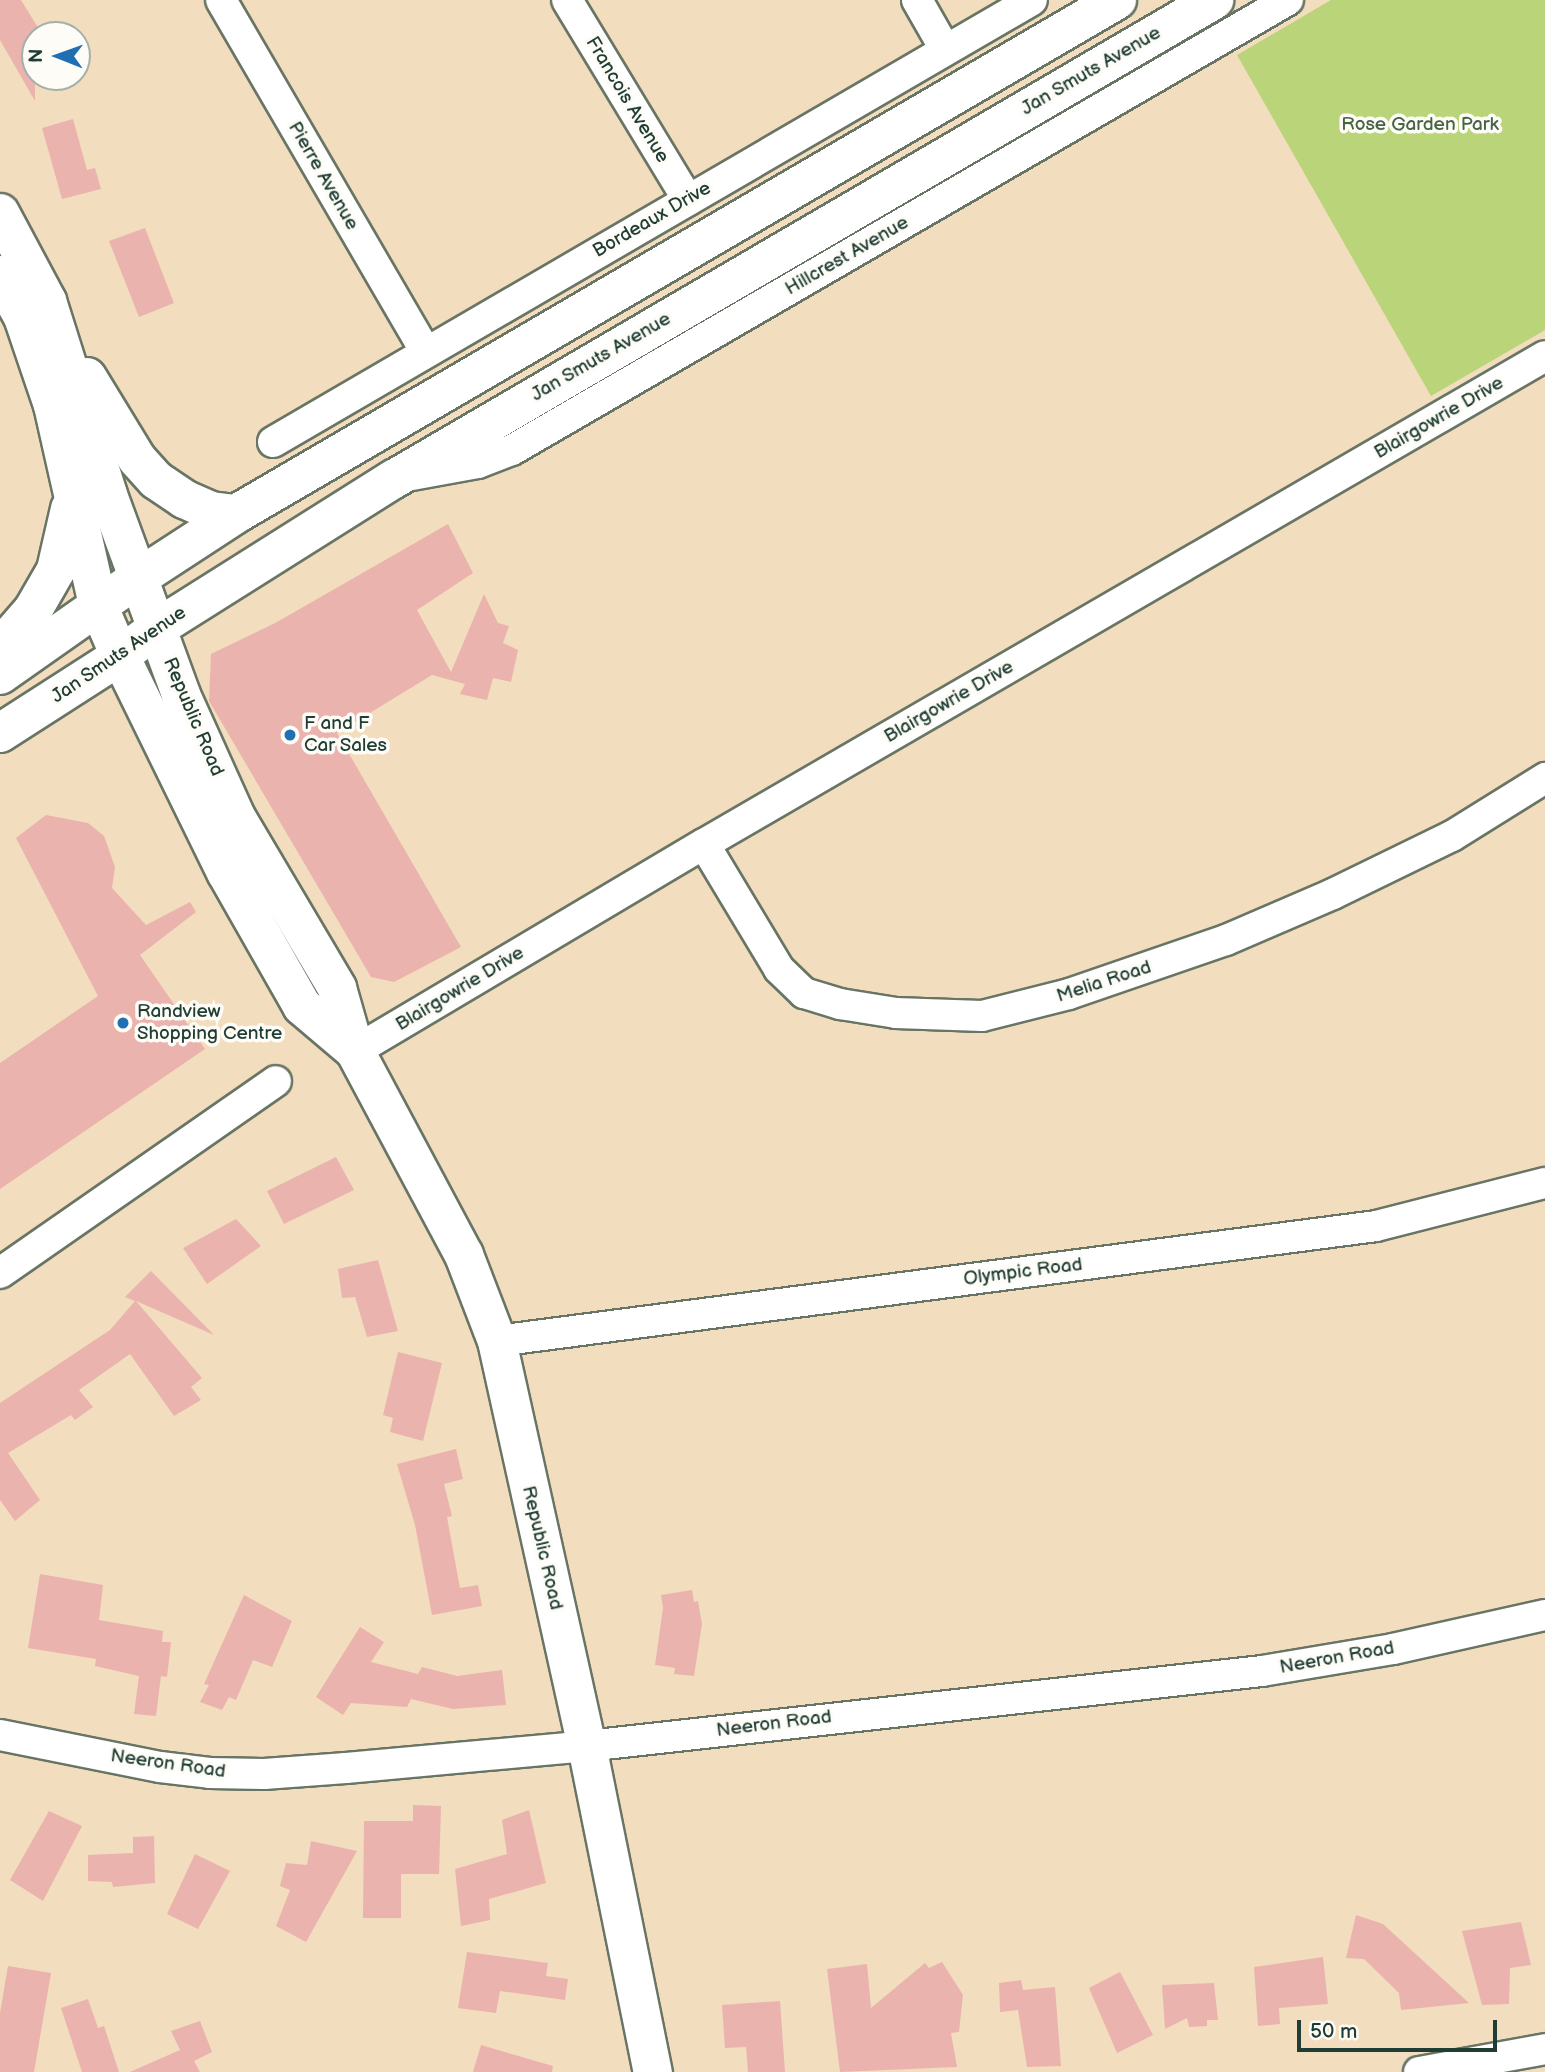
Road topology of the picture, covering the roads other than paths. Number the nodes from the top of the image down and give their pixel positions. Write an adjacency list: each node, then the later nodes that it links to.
1 (221, 0): 13 (street, Pierre Avenue)
2 (567, 0): 9 (street, Francois Avenue)
3 (917, 0): 8 (street)
4 (1032, 0): 8 (street, Bordeaux Drive)
5 (1117, 0): 18 (main road)
6 (1214, 0): 16 (main road, Jan Smuts Avenue)
7 (1288, 0): 16 (street, Hillcrest Avenue)
8 (945, 49): 9 (street, Bordeaux Drive)
9 (688, 200): 13 (street, Bordeaux Drive)
10 (0, 213): 12 (main road, Republic Road)
11 (0, 275): 17 (main road, Republic Road)
12 (47, 301): 18 (main road); 19 (main road, Republic Road)
13 (426, 352): 15 (street, Bordeaux Drive)
14 (1545, 356): 27 (street, Blairgowrie Drive)
15 (273, 442)
16 (394, 479): 21 (main road, Jan Smuts Avenue)
17 (72, 498): 20 (main road, Republic Road); 22 (main road)
18 (236, 514): 19 (main road)
19 (138, 578): 20 (main road); 21 (main road, Republic Road)
20 (99, 605): 23 (main road, Republic Road); 24 (main road)
21 (156, 628): 23 (main road, Jan Smuts Avenue); 28 (main road, Republic Road)
22 (0, 648)
23 (120, 656): 25 (main road, Jan Smuts Avenue); 28 (main road, Republic Road)
24 (0, 675)
25 (0, 733)
26 (1545, 778): 27 (street, Melia Road)
27 (704, 844): 28 (street, Blairgowrie Drive)
28 (355, 1051): 32 (main road, Republic Road)
29 (276, 1080): 31 (street)
30 (1545, 1183): 32 (street, Olympic Road)
31 (0, 1273)
32 (497, 1341): 35 (main road, Republic Road)
33 (1545, 1615): 35 (street, Neeron Road)
34 (0, 1735): 35 (street, Neeron Road)
35 (587, 1746): 37 (main road, Republic Road)
36 (1545, 2049): 38 (street)
37 (653, 2072)
38 (1419, 2072)

